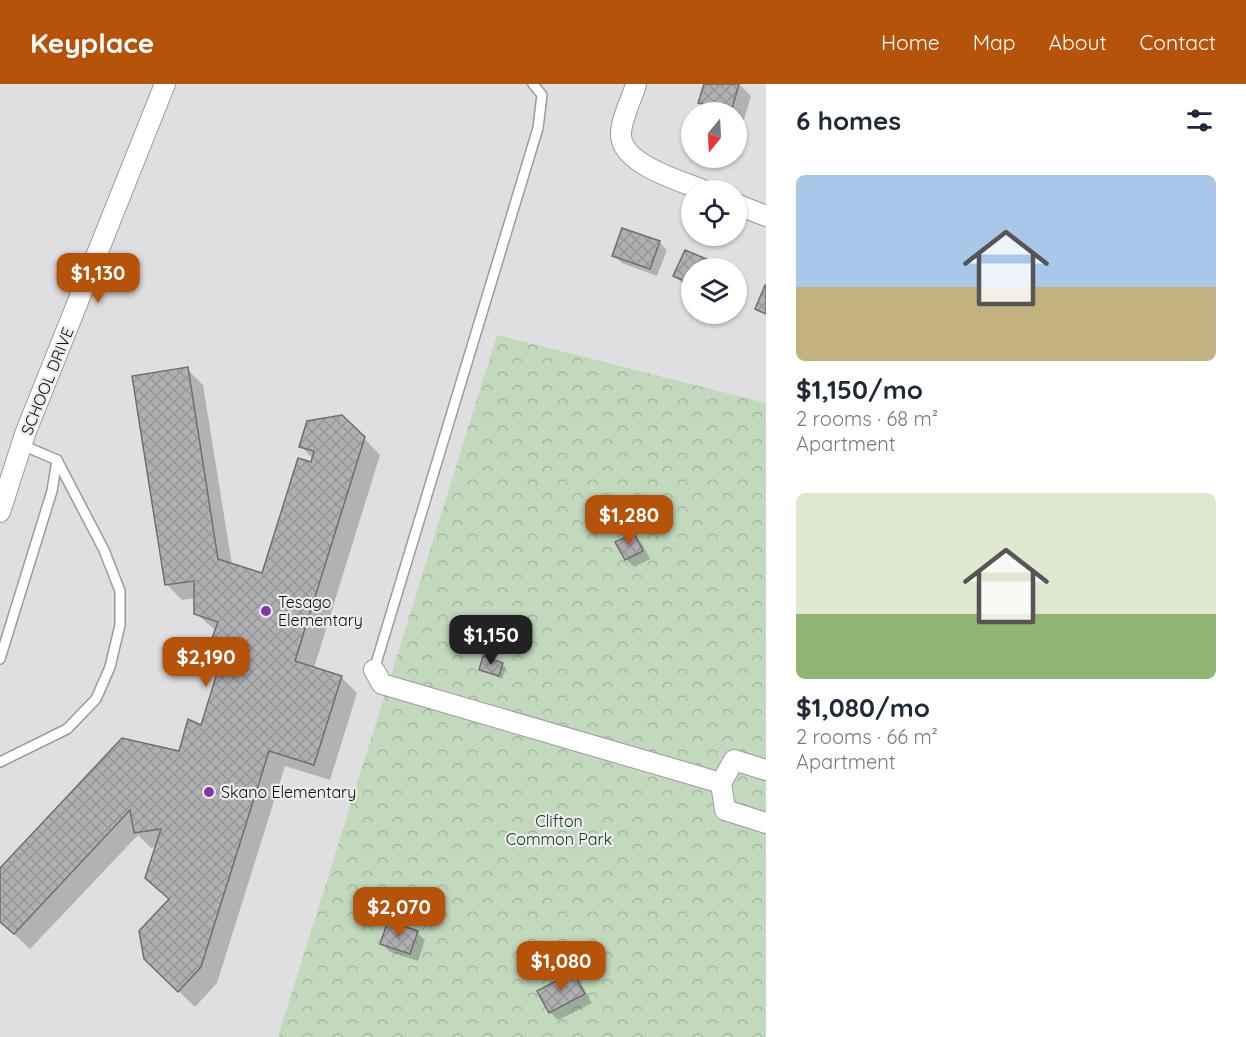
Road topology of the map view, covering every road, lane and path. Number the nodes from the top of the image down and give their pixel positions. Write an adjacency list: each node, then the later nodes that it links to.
1 (165, 84): 7 (street, SCHOOL DRIVE)
2 (533, 84): 11 (lane)
3 (636, 84): 4 (street)
4 (681, 181)
5 (747, 208): 6 (street)
6 (766, 216)
7 (22, 445): 8 (lane); 9 (street, SCHOOL DRIVE)
8 (57, 460): 10 (lane); 12 (lane)
9 (0, 512)
10 (0, 659)
11 (374, 670): 14 (street)
12 (0, 762)
13 (766, 770): 14 (street)
14 (721, 783): 15 (street)
15 (766, 823)

